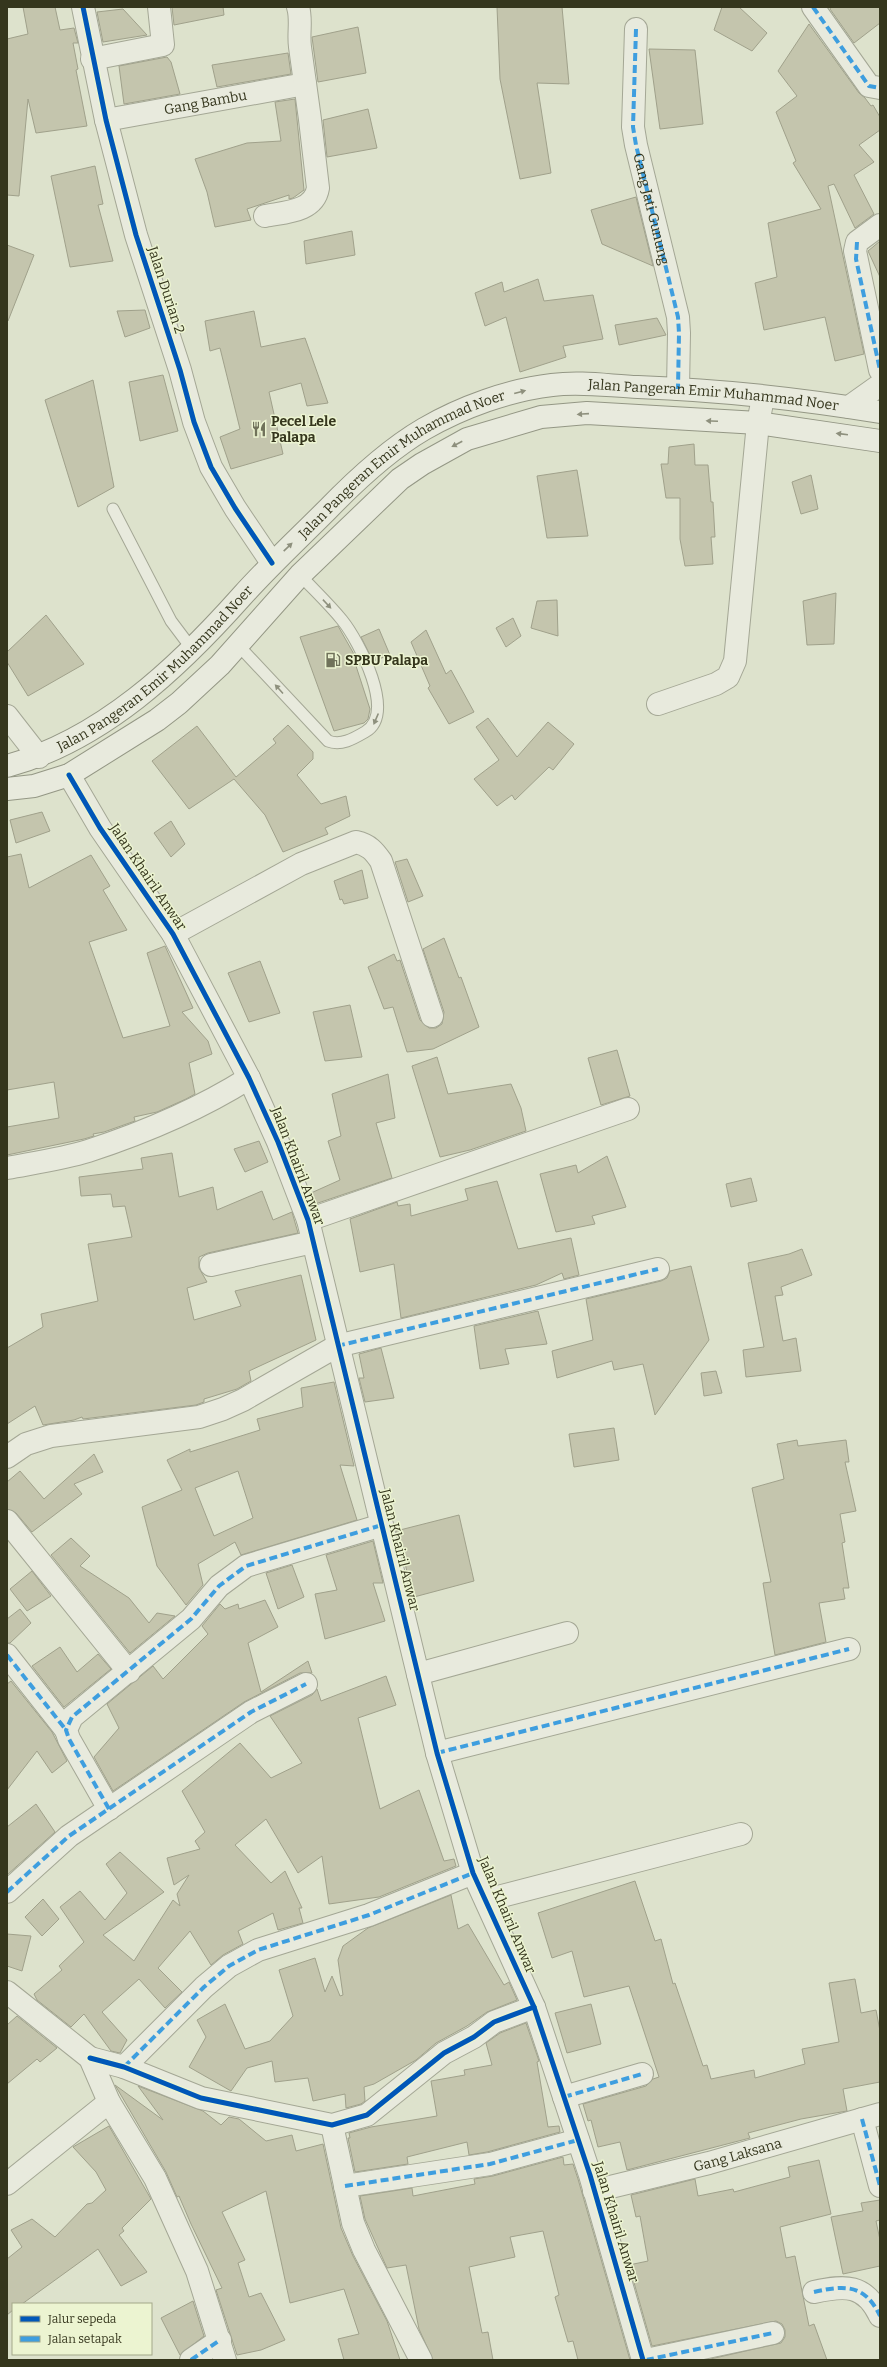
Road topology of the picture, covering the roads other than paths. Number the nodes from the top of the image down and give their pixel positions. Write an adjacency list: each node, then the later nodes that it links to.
1 (83, 7): 6 (street, Jalan Durian 2)
2 (159, 7): 6 (street)
3 (298, 7): 7 (street)
4 (813, 7): 8 (street)
5 (636, 29): 15 (street, Gang Jati Gunung)
6 (92, 59): 9 (street, Jalan Durian 2)
7 (305, 84): 9 (street, Gang Bambu); 10 (street)
8 (880, 88)
9 (106, 120): 25 (street, Jalan Durian 2)
10 (265, 216)
11 (880, 225): 12 (street)
12 (880, 370)
13 (880, 384): 17 (street)
14 (551, 385): 15 (street, Jalan Pangeran Emir Muhammad Noer); 19 (street); 23 (street, Jalan Pangeran Emir Muhammad Noer, one-way to 14)
15 (678, 389): 16 (street, Jalan Pangeran Emir Muhammad Noer)
16 (763, 398): 17 (street, Jalan Pangeran Emir Muhammad Noer); 20 (street)
17 (849, 407): 18 (street, Jalan Pangeran Emir Muhammad Noer)
18 (880, 412)
19 (556, 416): 20 (street, Jalan Pangeran Emir Muhammad Noer, one-way to 19); 24 (street, Jalan Pangeran Emir Muhammad Noer, one-way to 24)
20 (758, 423): 21 (street, Jalan Pangeran Emir Muhammad Noer, one-way to 20); 30 (street)
21 (880, 441)
22 (113, 509): 28 (lane)
23 (326, 510): 24 (street); 25 (street, Jalan Pangeran Emir Muhammad Noer, one-way to 23)
24 (345, 531): 26 (street, Jalan Pangeran Emir Muhammad Noer)
25 (272, 563): 28 (street, Jalan Pangeran Emir Muhammad Noer)
26 (300, 575): 27 (street, Jalan Pangeran Emir Muhammad Noer); 27 (lane, one-way to 27)
27 (238, 645): 32 (street, Jalan Pangeran Emir Muhammad Noer)
28 (192, 649): 29 (street, Jalan Pangeran Emir Muhammad Noer)
29 (140, 694): 32 (street); 33 (street, Jalan Pangeran Emir Muhammad Noer)
30 (658, 704)
31 (7, 716): 33 (street)
32 (157, 720): 35 (street, Jalan Pangeran Emir Muhammad Noer)
33 (38, 757): 34 (street, Jalan Pangeran Emir Muhammad Noer)
34 (7, 766)
35 (69, 775): 36 (street, Jalan Pangeran Emir Muhammad Noer); 37 (street, Jalan Khairil Anwar)
36 (7, 789)
37 (173, 934): 38 (street); 39 (street, Jalan Khairil Anwar)
38 (432, 1016)
39 (249, 1078): 41 (street); 42 (street, Jalan Khairil Anwar)
40 (628, 1109): 42 (street)
41 (7, 1168)
42 (308, 1220): 43 (street, Jalan Khairil Anwar)
43 (313, 1242): 44 (street); 46 (street, Jalan Khairil Anwar)
44 (211, 1265)
45 (658, 1269): 46 (street)
46 (337, 1346): 47 (street); 49 (street, Jalan Khairil Anwar)
47 (7, 1457)
48 (7, 1521): 53 (street)
49 (382, 1525): 53 (street); 54 (street, Jalan Khairil Anwar)
50 (567, 1633): 54 (street)
51 (849, 1649): 57 (street)
52 (7, 1655): 56 (street)
53 (129, 1672): 56 (street)
54 (418, 1674): 57 (street, Jalan Khairil Anwar)
55 (306, 1684): 58 (street)
56 (66, 1730): 58 (street)
57 (437, 1754): 60 (street, Jalan Khairil Anwar)
58 (109, 1809): 61 (street)
59 (741, 1834): 62 (street)
60 (473, 1873): 62 (street, Jalan Khairil Anwar); 66 (street)
61 (7, 1892)
62 (486, 1900): 64 (street, Jalan Khairil Anwar)
63 (7, 1992): 65 (street)
64 (534, 2007): 68 (street, Jalan Khairil Anwar); 71 (street)
65 (90, 2058): 66 (street); 69 (street)
66 (124, 2067): 71 (street)
67 (642, 2074): 68 (street)
68 (564, 2097): 72 (street, Jalan Khairil Anwar)
69 (109, 2102): 73 (street); 80 (street)
70 (871, 2116): 75 (street); 76 (street, Gang Laksana)
71 (332, 2125): 74 (street)
72 (578, 2140): 74 (street); 76 (street, Jalan Khairil Anwar)
73 (7, 2184)
74 (345, 2186): 82 (street)
75 (880, 2186)
76 (594, 2191): 83 (street, Jalan Khairil Anwar)
77 (814, 2292): 78 (street)
78 (880, 2316)
79 (773, 2333): 83 (street)
80 (222, 2350): 81 (street)
81 (191, 2360)
82 (421, 2360)
83 (644, 2360)

